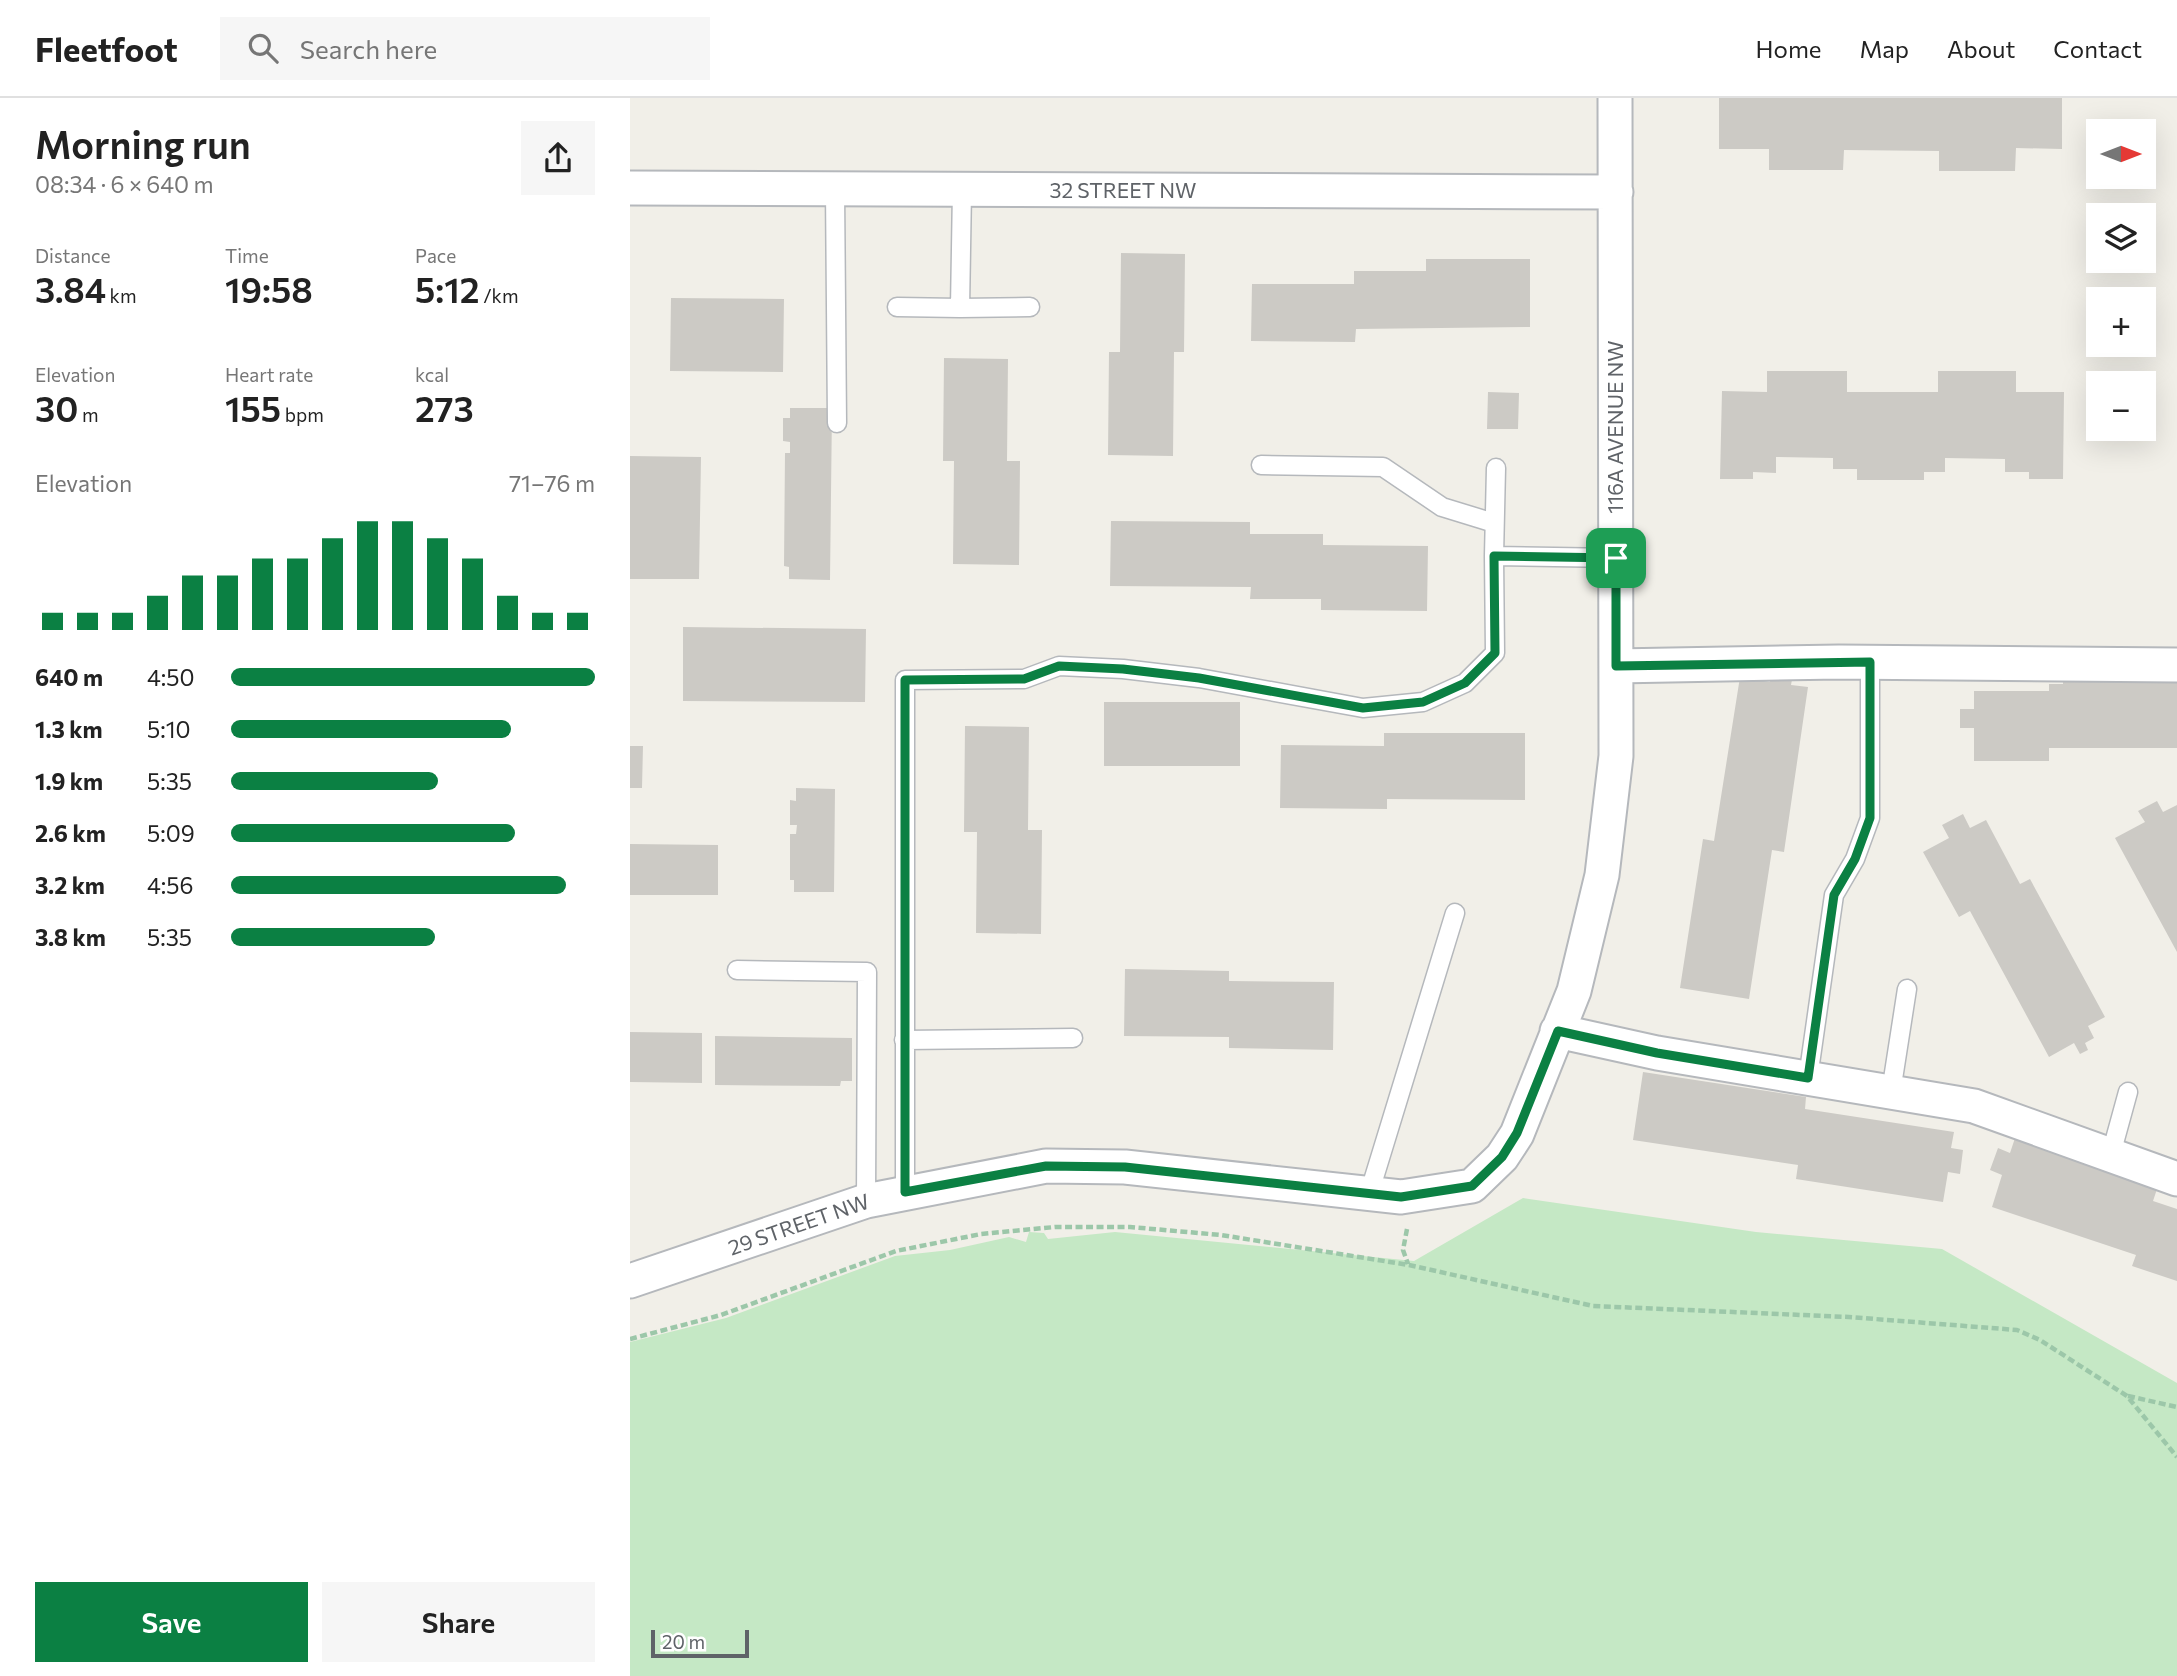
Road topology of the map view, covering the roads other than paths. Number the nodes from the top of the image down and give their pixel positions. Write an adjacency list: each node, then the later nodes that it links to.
1 (1615, 98): 5 (street, 116A AVENUE NW)
2 (630, 188): 3 (street, 32 STREET NW)
3 (835, 190): 4 (street, 32 STREET NW); 9 (lane)
4 (962, 190): 5 (street, 32 STREET NW); 8 (lane)
5 (1616, 192): 14 (street, 116A AVENUE NW)
6 (897, 307): 8 (lane)
7 (1030, 307): 8 (lane)
8 (960, 308)
9 (837, 423)
10 (1261, 465): 12 (lane)
11 (1496, 468): 12 (lane)
12 (1494, 523): 13 (lane)
13 (1494, 556): 14 (lane); 23 (lane)
14 (1616, 558): 17 (street, 116A AVENUE NW)
15 (1870, 662): 16 (street); 17 (street); 24 (lane)
16 (2177, 665)
17 (1616, 666): 21 (street, 116A AVENUE NW)
18 (1455, 913): 31 (lane)
19 (737, 970): 32 (lane)
20 (1907, 989): 25 (lane)
21 (1558, 1031): 24 (street); 29 (street, 116A AVENUE NW)
22 (1073, 1038): 23 (lane)
23 (904, 1040): 30 (lane)
24 (1808, 1078): 25 (street)
25 (1891, 1092): 27 (street)
26 (2128, 1092): 27 (lane)
27 (2111, 1154): 28 (street)
28 (2177, 1179)
29 (1472, 1186): 31 (street, 29 STREET NW)
30 (905, 1192): 31 (street, 29 STREET NW); 32 (street, 29 STREET NW)
31 (1369, 1194)
32 (866, 1201): 33 (street, 29 STREET NW)
33 (630, 1281)

